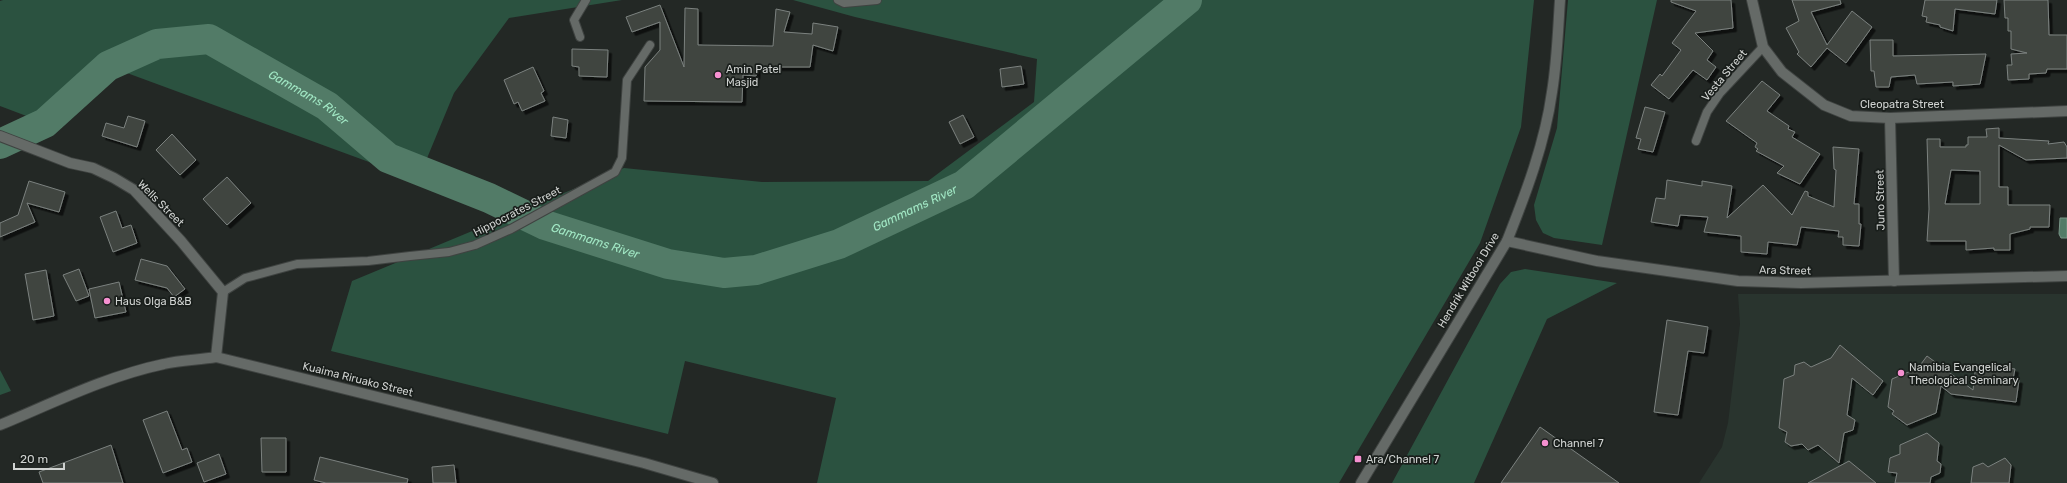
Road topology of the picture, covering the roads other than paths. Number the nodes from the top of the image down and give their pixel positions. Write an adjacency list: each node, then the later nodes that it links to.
1 (586, 0): 6 (lane)
2 (838, 0): 3 (lane)
3 (877, 0)
4 (1560, 0): 13 (street, Hendrik Witbooi Drive)
5 (1752, 0): 8 (street, Cleopatra Street)
6 (580, 37)
7 (650, 45): 16 (lane, Hippocrates Street)
8 (1763, 47): 10 (street, Cleopatra Street); 12 (lane, Vesta Street)
9 (2067, 111): 10 (street, Cleopatra Street)
10 (1890, 118): 15 (street, Juno Street)
11 (0, 136): 16 (street, Wells Street)
12 (1696, 141)
13 (1506, 241): 15 (street, Ara Street); 20 (street, Hendrik Witbooi Drive)
14 (2067, 276): 15 (street, Ara Street)
15 (1894, 281)
16 (223, 292): 17 (street)
17 (216, 357): 18 (street, Kuaima Riruako Street); 19 (street, Kuaima Riruako Street)
18 (0, 425)
19 (713, 483)
20 (1361, 483)

